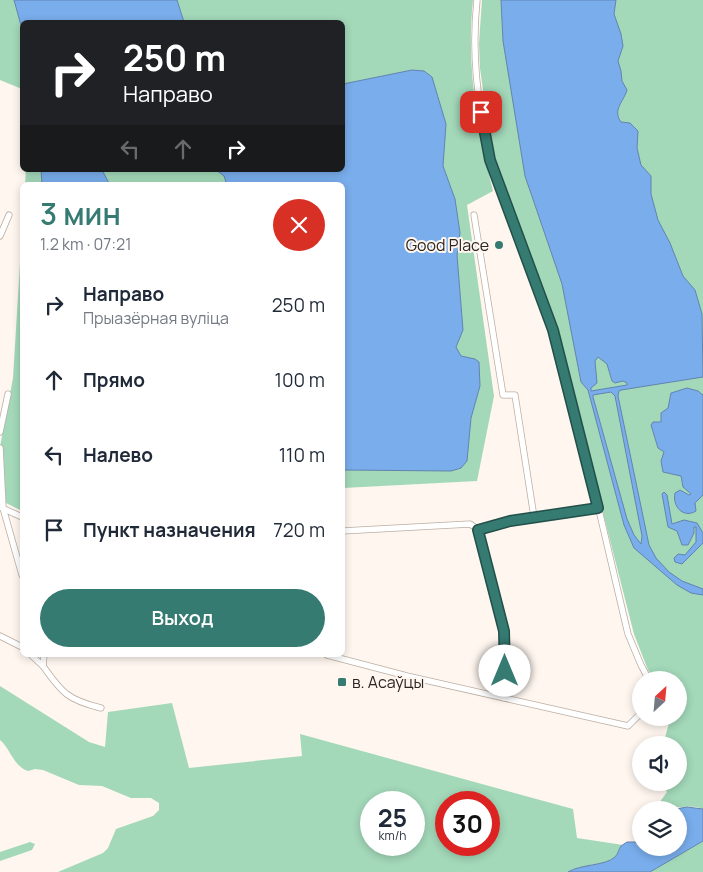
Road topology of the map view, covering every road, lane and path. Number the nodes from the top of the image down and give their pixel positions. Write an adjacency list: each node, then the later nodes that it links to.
1 (478, 0): 9 (street)
2 (9, 215): 4 (street)
3 (474, 215): 11 (street)
4 (0, 236)
5 (8, 394): 6 (street)
6 (0, 432)
7 (0, 448): 8 (street)
8 (1, 507): 10 (street); 14 (street)
9 (598, 508): 11 (street); 21 (street)
10 (20, 516)
11 (534, 517): 12 (street)
12 (478, 530): 13 (street); 22 (street)
13 (345, 531)
14 (20, 569)
15 (0, 636): 16 (street)
16 (20, 646)
17 (33, 657): 20 (street)
18 (44, 657): 20 (street)
19 (335, 657): 22 (street)
20 (43, 666): 23 (street)
21 (644, 671)
22 (504, 698): 24 (street)
23 (101, 708)
24 (632, 722)

